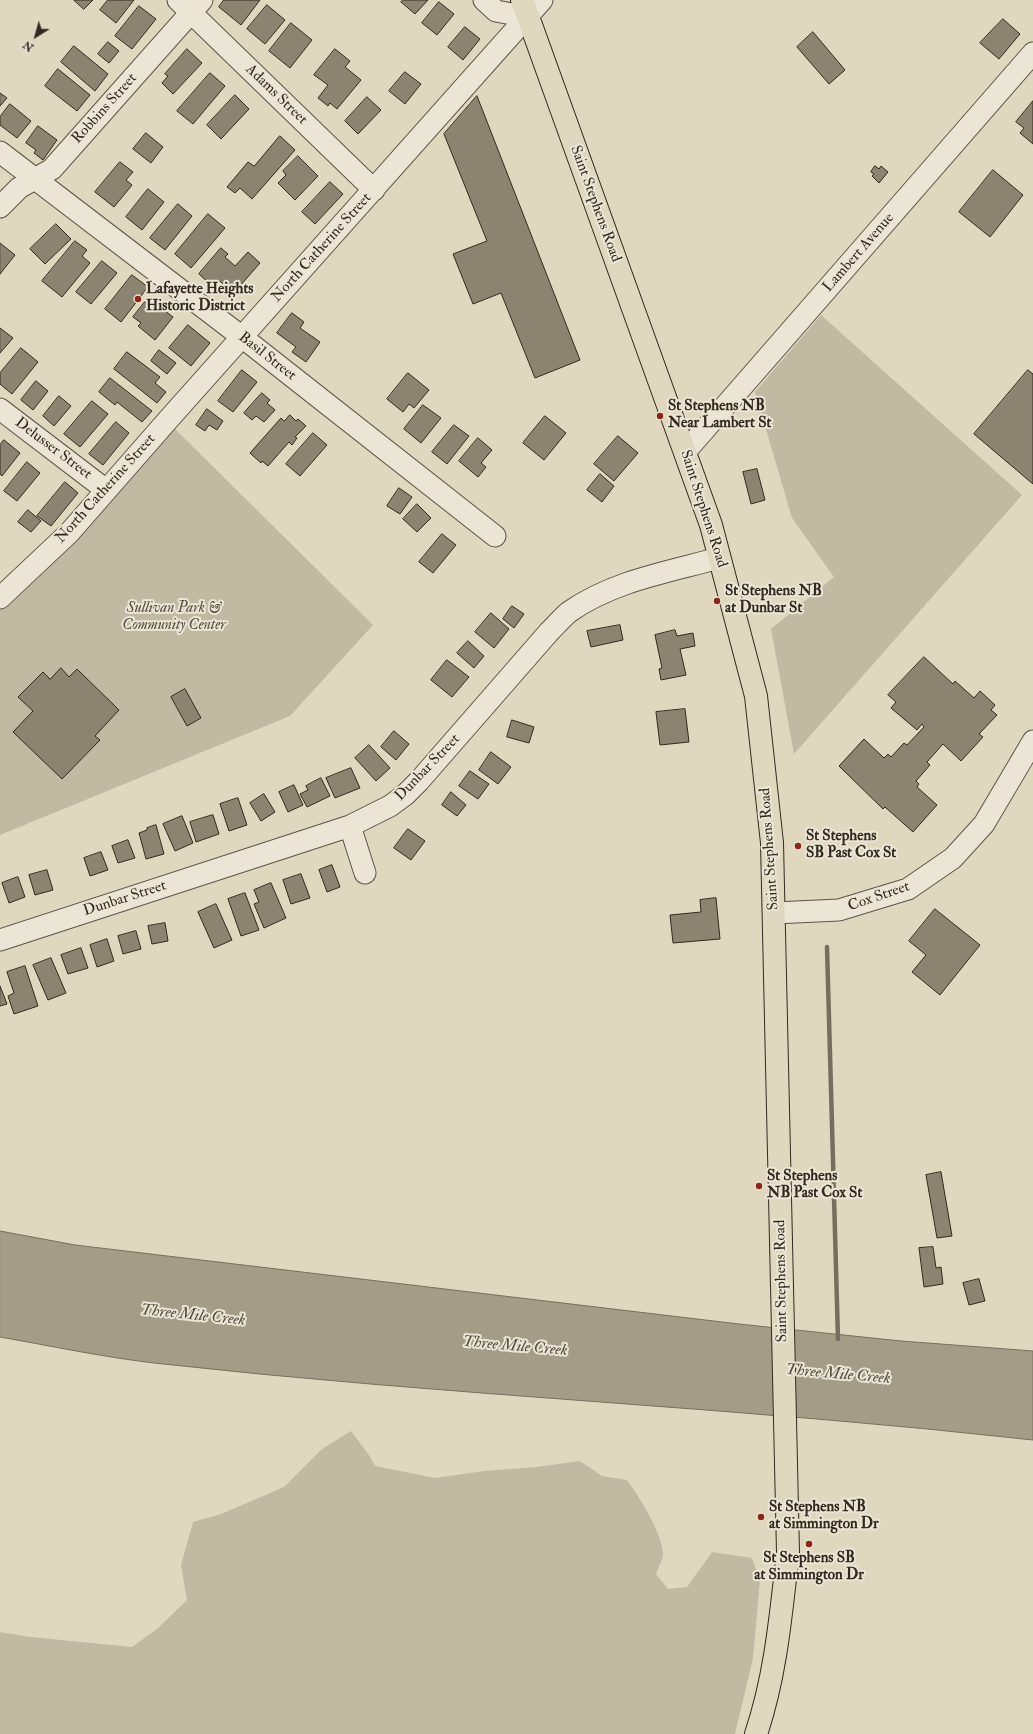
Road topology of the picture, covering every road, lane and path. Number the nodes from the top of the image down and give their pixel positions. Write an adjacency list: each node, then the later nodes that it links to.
1 (484, 0): 4 (street)
2 (542, 0): 4 (street, North Catherine Street)
3 (190, 4): 7 (street, Robbins Street); 8 (street, Adams Street)
4 (525, 9): 8 (street, North Catherine Street); 12 (main road, Saint Stephens Road)
5 (1033, 53): 12 (street, Lambert Avenue)
6 (0, 152): 7 (street, Basil Street)
7 (35, 179): 9 (street, Robbins Street); 10 (street, Basil Street)
8 (374, 190): 10 (street, North Catherine Street)
9 (0, 207)
10 (242, 337): 13 (street, North Catherine Street); 14 (street, Basil Street)
11 (0, 409): 13 (street, Delusser Street)
12 (685, 452): 15 (main road, Saint Stephens Road)
13 (106, 490): 16 (street, North Catherine Street)
14 (495, 536)
15 (719, 558): 18 (street, Dunbar Street); 20 (main road, Saint Stephens Road)
16 (0, 598)
17 (1033, 741): 20 (street, Cox Street)
18 (350, 826): 19 (street); 21 (street, Dunbar Street)
19 (365, 874)
20 (774, 913): 22 (main road, Saint Stephens Road)
21 (0, 940)
22 (756, 1734)

